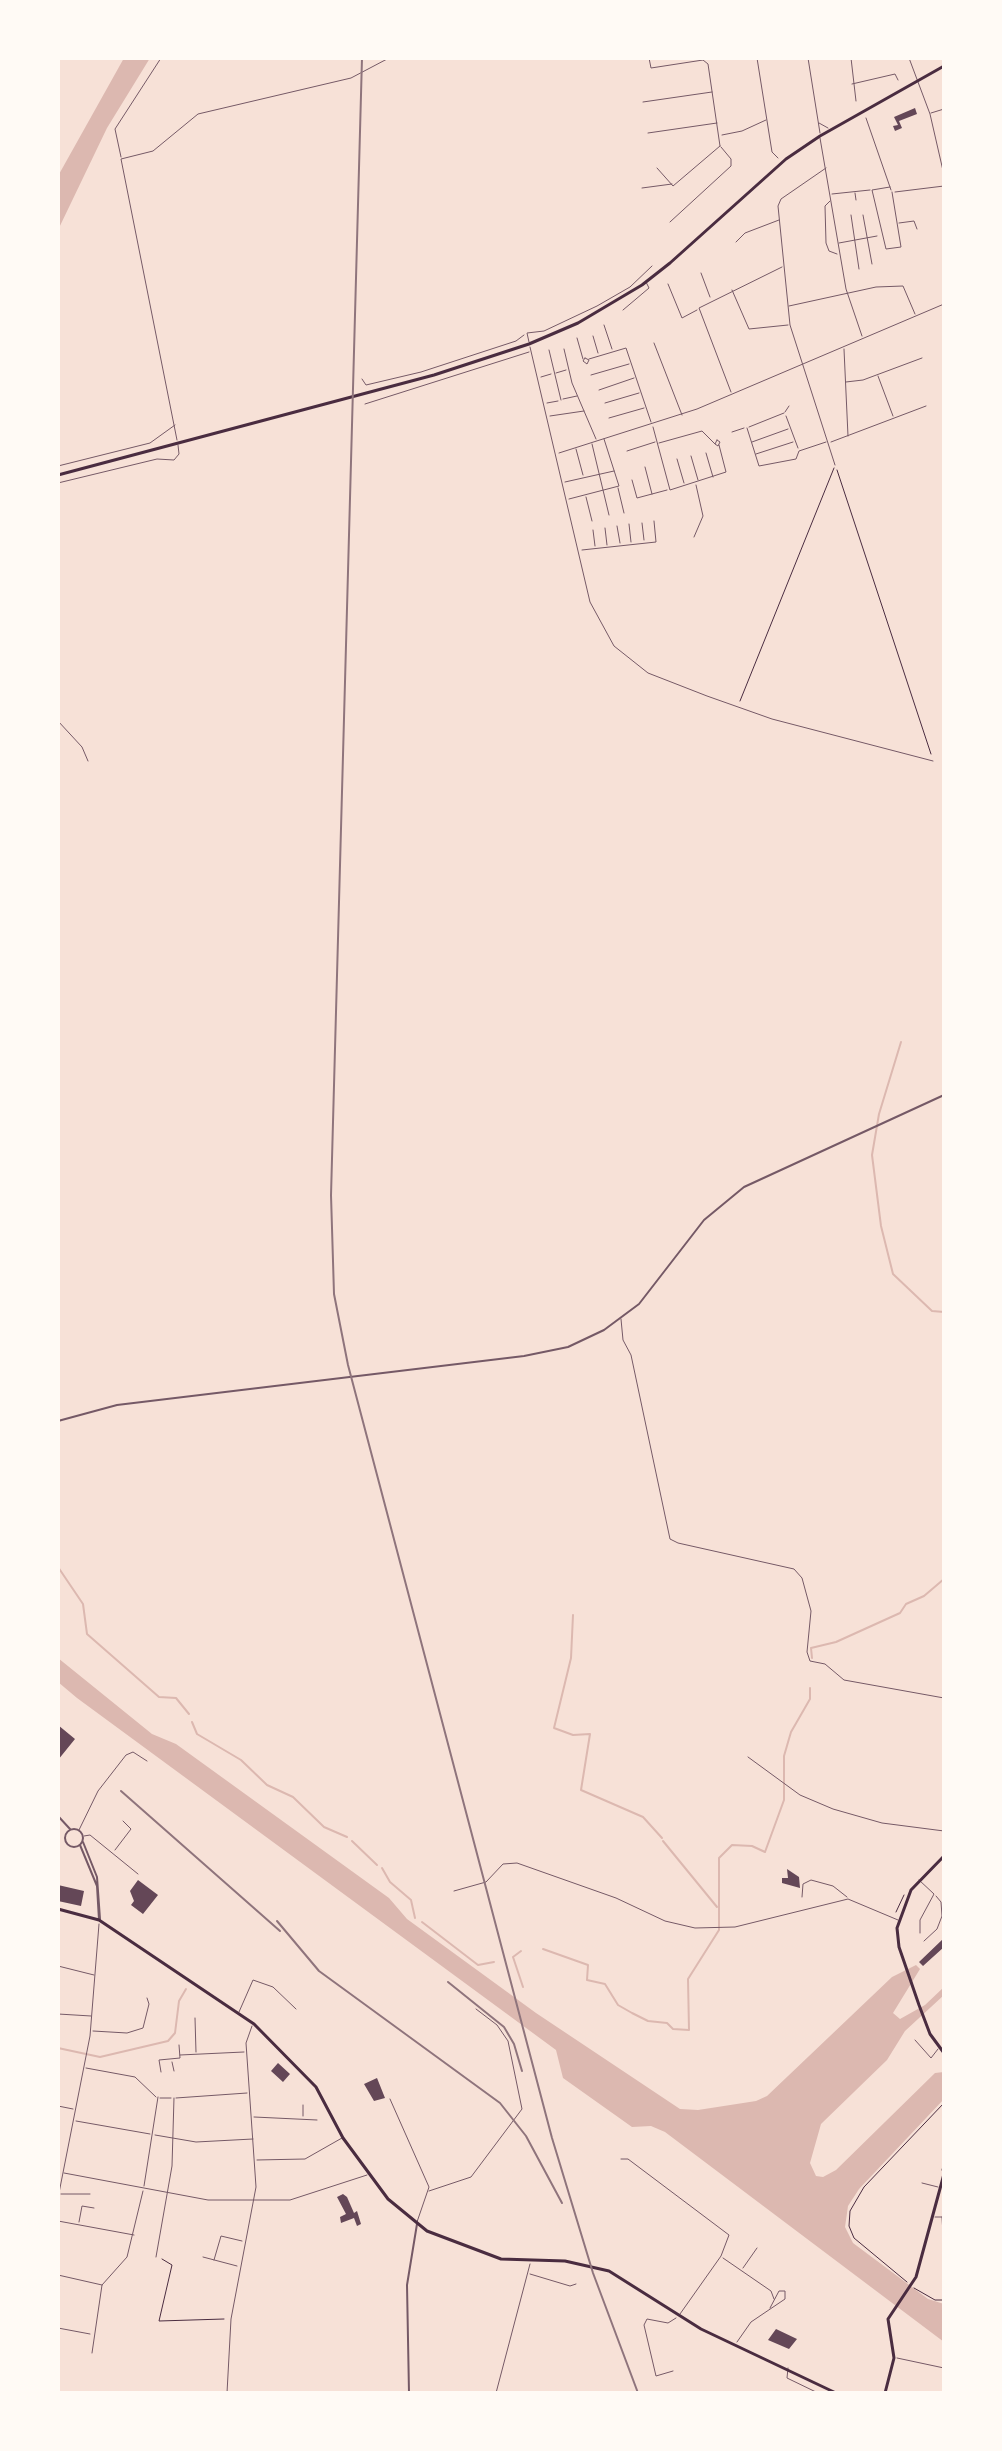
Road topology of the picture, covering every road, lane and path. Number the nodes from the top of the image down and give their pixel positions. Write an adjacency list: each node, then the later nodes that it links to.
1 (161, 58): 27 (street)
2 (389, 58): 27 (street)
3 (649, 58): 12 (street)
4 (757, 58): 18 (street)
5 (808, 58): 20 (street)
6 (851, 58): 11 (street)
7 (909, 58): 10 (street)
8 (944, 66): 10 (main road)
9 (898, 80): 11 (street)
10 (918, 80): 16 (street); 21 (main road)
11 (852, 84): 13 (street)
12 (712, 92): 14 (street); 19 (street)
13 (856, 101)
14 (643, 102)
15 (944, 109): 16 (street)
16 (930, 114): 30 (street)
17 (866, 118): 33 (street)
18 (767, 119): 23 (street); 26 (street)
19 (717, 123): 22 (street); 23 (street)
20 (818, 123): 21 (street); 24 (street)
21 (831, 129): 24 (main road)
22 (648, 133)
23 (720, 135): 25 (street)
24 (820, 136): 29 (street); 58 (main road)
25 (720, 146): 31 (street); 44 (street)
26 (778, 158)
27 (121, 159): 113 (street)
28 (657, 168): 31 (street)
29 (826, 168): 38 (street); 43 (street)
30 (944, 175)
31 (672, 184): 34 (street)
32 (944, 186): 37 (street)
33 (890, 187): 36 (street); 37 (street)
34 (642, 188)
35 (855, 190): 36 (street); 38 (street); 40 (street)
36 (872, 190): 47 (street)
37 (892, 192): 45 (street)
38 (830, 194): 39 (street)
39 (831, 200): 51 (street); 52 (street)
40 (856, 200)
41 (851, 215): 49 (street)
42 (863, 215): 48 (street)
43 (779, 220): 50 (street); 55 (street)
44 (670, 222)
45 (897, 224): 46 (street); 47 (street)
46 (917, 229)
47 (880, 236): 48 (street)
48 (867, 238): 49 (street); 53 (street)
49 (855, 241): 51 (street); 56 (street)
50 (736, 242)
51 (838, 243): 52 (street)
52 (840, 254): 61 (street)
53 (872, 264)
54 (652, 266): 70 (street)
55 (782, 267): 60 (street); 64 (street)
56 (859, 269)
57 (701, 273): 62 (street)
58 (646, 282): 66 (street); 75 (main road)
59 (668, 284): 65 (street)
60 (732, 290): 62 (street); 69 (street)
61 (847, 294): 64 (street); 67 (street); 73 (street)
62 (711, 299): 65 (street)
63 (944, 304): 67 (street)
64 (787, 307): 69 (street)
65 (699, 308): 98 (street)
66 (623, 310)
67 (916, 316): 73 (street)
68 (604, 325): 79 (street)
69 (790, 325): 86 (street)
70 (527, 333): 75 (street); 93 (street)
71 (593, 336): 81 (street)
72 (577, 338): 83 (street)
73 (863, 338): 76 (street)
74 (654, 343): 108 (street)
75 (529, 344): 80 (street); 122 (main road)
76 (844, 347): 86 (street); 94 (street)
77 (564, 349): 87 (street)
78 (549, 350): 88 (street)
79 (613, 351): 81 (street); 85 (street)
80 (531, 352): 91 (street); 101 (street)
81 (599, 356): 84 (street)
82 (922, 358): 90 (street)
83 (583, 359): 84 (street); 84 (street)
84 (589, 359)
85 (632, 363): 89 (street); 92 (street)
86 (803, 364): 98 (street); 121 (street)
87 (569, 369): 88 (street); 97 (street)
88 (554, 373): 91 (street); 99 (street)
89 (591, 375)
90 (878, 375): 94 (street); 111 (street)
91 (538, 378): 102 (street)
92 (637, 378): 95 (street); 96 (street)
93 (362, 379)
94 (846, 382): 117 (street)
95 (599, 390)
96 (642, 392): 100 (street); 105 (street)
97 (578, 395): 99 (street); 106 (street)
98 (732, 395): 108 (street)
99 (561, 400): 102 (street)
100 (605, 403)
101 (365, 404)
102 (545, 404): 109 (street)
103 (789, 406): 107 (street)
104 (926, 406): 111 (street)
105 (646, 407): 110 (street); 112 (street)
106 (584, 411): 109 (street); 119 (street)
107 (784, 413): 114 (street); 115 (street)
108 (682, 415): 112 (street)
109 (548, 417): 129 (street)
110 (609, 418)
111 (894, 418): 117 (street)
112 (652, 424): 118 (street); 124 (street)
113 (175, 425): 122 (street); 135 (street)
114 (747, 428): 116 (street); 125 (street)
115 (791, 428): 120 (street); 125 (street)
116 (732, 432)
117 (848, 436): 121 (street)
118 (604, 439): 119 (street); 137 (street)
119 (597, 441): 123 (street)
120 (795, 441): 128 (street); 131 (street)
121 (828, 442): 128 (street); 134 (street)
122 (178, 443): 139 (main road); 145 (street)
123 (592, 443): 126 (street); 138 (street)
124 (656, 443): 127 (street); 141 (street); 149 (street)
125 (750, 443): 131 (street)
126 (576, 447): 129 (street); 140 (street)
127 (627, 451)
128 (799, 451): 131 (street)
129 (557, 453): 143 (street)
130 (706, 453): 141 (street)
131 (754, 455)
132 (691, 456): 144 (street)
133 (677, 459): 146 (street)
134 (835, 465): 169 (path); 172 (path)
135 (58, 466)
136 (645, 467): 150 (street)
137 (615, 470): 138 (street); 147 (street)
138 (599, 474): 140 (street); 148 (street)
139 (58, 475)
140 (584, 477): 143 (street)
141 (713, 478): 144 (street)
142 (632, 480): 150 (street)
143 (562, 482): 152 (street)
144 (697, 482): 146 (street); 162 (street)
145 (58, 483)
146 (685, 485): 149 (street)
147 (618, 487): 148 (street); 153 (street)
148 (602, 490): 151 (street); 154 (street)
149 (670, 490): 150 (street)
150 (652, 494)
151 (585, 495): 152 (street); 155 (street)
152 (567, 500): 168 (street)
153 (624, 513)
154 (609, 515)
155 (592, 521)
156 (654, 521): 163 (street)
157 (642, 523): 163 (street)
158 (629, 524): 164 (street)
159 (617, 526): 165 (street)
160 (605, 528): 166 (street)
161 (593, 530): 167 (street)
162 (694, 537)
163 (644, 543): 164 (street)
164 (632, 544): 165 (street)
165 (620, 546): 166 (street)
166 (607, 547): 167 (street)
167 (595, 549): 168 (street)
168 (580, 551): 169 (street)
169 (738, 707): 172 (street)
170 (58, 721): 171 (street)
171 (88, 761)
172 (933, 761)
173 (944, 1095): 174 (street)
174 (621, 1319): 175 (street); 176 (street)
175 (58, 1421)
176 (944, 1698)
177 (748, 1757): 183 (street)
178 (147, 1761): 182 (street)
179 (58, 1816): 181 (street)
180 (123, 1821): 186 (street)
181 (70, 1830): 182 (street); 185 (street)
182 (79, 1830): 184 (street)
183 (944, 1831)
184 (84, 1836): 185 (street); 186 (street)
185 (82, 1844): 195 (street)
186 (114, 1852): 188 (street)
187 (944, 1856): 189 (main road)
188 (138, 1874)
189 (919, 1880): 191 (street); 196 (main road)
190 (454, 1891): 193 (street)
191 (934, 1894): 197 (street); 198 (street)
192 (802, 1897): 193 (street)
193 (848, 1899): 196 (street)
194 (58, 1909): 195 (main road)
195 (99, 1920): 200 (street); 204 (main road)
196 (898, 1920): 213 (main road)
197 (920, 1933)
198 (924, 1941)
199 (58, 1966): 200 (street)
200 (95, 1975): 206 (street)
201 (147, 1998): 209 (street)
202 (296, 2009): 204 (street)
203 (476, 2009): 248 (street)
204 (239, 2012): 208 (main road)
205 (58, 2014): 206 (street)
206 (92, 2016): 209 (street)
207 (195, 2018): 216 (street)
208 (254, 2024): 214 (street); 237 (main road)
209 (90, 2031): 221 (street)
210 (915, 2040): 213 (street)
211 (944, 2042): 213 (street)
212 (179, 2045): 217 (street)
213 (939, 2047): 215 (main road)
214 (246, 2052): 216 (street); 224 (street)
215 (944, 2053)
216 (197, 2054): 217 (street)
217 (180, 2055): 219 (street)
218 (158, 2056): 220 (street)
219 (172, 2059): 220 (street); 222 (street)
220 (159, 2060): 223 (street)
221 (84, 2068): 225 (street); 231 (street)
222 (174, 2071)
223 (161, 2072)
224 (250, 2093): 226 (street); 232 (street)
225 (158, 2097): 226 (street); 236 (street)
226 (174, 2098): 238 (street)
227 (390, 2099): 248 (street)
228 (944, 2103): 275 (path)
229 (303, 2105): 233 (street)
230 (58, 2106): 231 (street)
231 (75, 2110): 234 (street)
232 (252, 2117): 233 (street); 239 (street)
233 (303, 2119): 235 (street)
234 (74, 2120): 236 (street); 242 (street)
235 (317, 2120)
236 (153, 2135): 238 (street); 246 (street)
237 (343, 2138): 241 (street); 244 (main road)
238 (174, 2139): 239 (street); 249 (street)
239 (253, 2139): 241 (street)
240 (621, 2159): 264 (street)
241 (255, 2160): 253 (street)
242 (64, 2173): 246 (street); 250 (street)
243 (944, 2174): 247 (main road)
244 (369, 2175): 253 (street); 259 (main road)
245 (922, 2183): 247 (street)
246 (144, 2188): 249 (street); 261 (street)
247 (940, 2188): 255 (main road)
248 (429, 2191): 259 (street)
249 (169, 2192): 253 (street); 265 (street)
250 (59, 2193): 251 (street); 252 (street)
251 (90, 2194)
252 (58, 2198)
253 (255, 2200): 262 (street)
254 (94, 2208): 258 (street)
255 (933, 2216): 256 (street); 275 (main road)
256 (943, 2217): 260 (street)
257 (58, 2221): 258 (street)
258 (78, 2224): 261 (street)
259 (417, 2224): 268 (main road); 291 (street)
260 (943, 2234)
261 (134, 2235): 274 (street)
262 (245, 2242): 267 (street); 269 (street)
263 (757, 2248): 270 (street)
264 (721, 2256): 270 (street); 279 (street)
265 (156, 2257): 280 (path)
266 (203, 2257): 267 (street)
267 (214, 2260): 269 (street)
268 (530, 2261): 271 (street); 279 (main road)
269 (240, 2267): 280 (street)
270 (741, 2270): 277 (street)
271 (528, 2274): 273 (street); 292 (street)
272 (58, 2275): 274 (street)
273 (576, 2284)
274 (102, 2285): 282 (street)
275 (912, 2285): 276 (path); 285 (main road)
276 (944, 2300)
277 (774, 2302): 278 (street); 278 (street)
278 (770, 2308): 283 (street)
279 (678, 2316): 283 (main road); 288 (street)
280 (231, 2319): 290 (street)
281 (58, 2328): 282 (street)
282 (92, 2335): 284 (street)
283 (736, 2344): 286 (main road)
284 (92, 2353)
285 (894, 2358): 287 (street); 296 (main road)
286 (788, 2368): 289 (street); 295 (main road)
287 (944, 2368)
288 (673, 2371)
289 (810, 2389): 293 (street); 294 (street)
290 (227, 2393)
291 (409, 2393)
292 (496, 2393)
293 (808, 2393)
294 (818, 2393)
295 (836, 2393)
296 (885, 2393)

